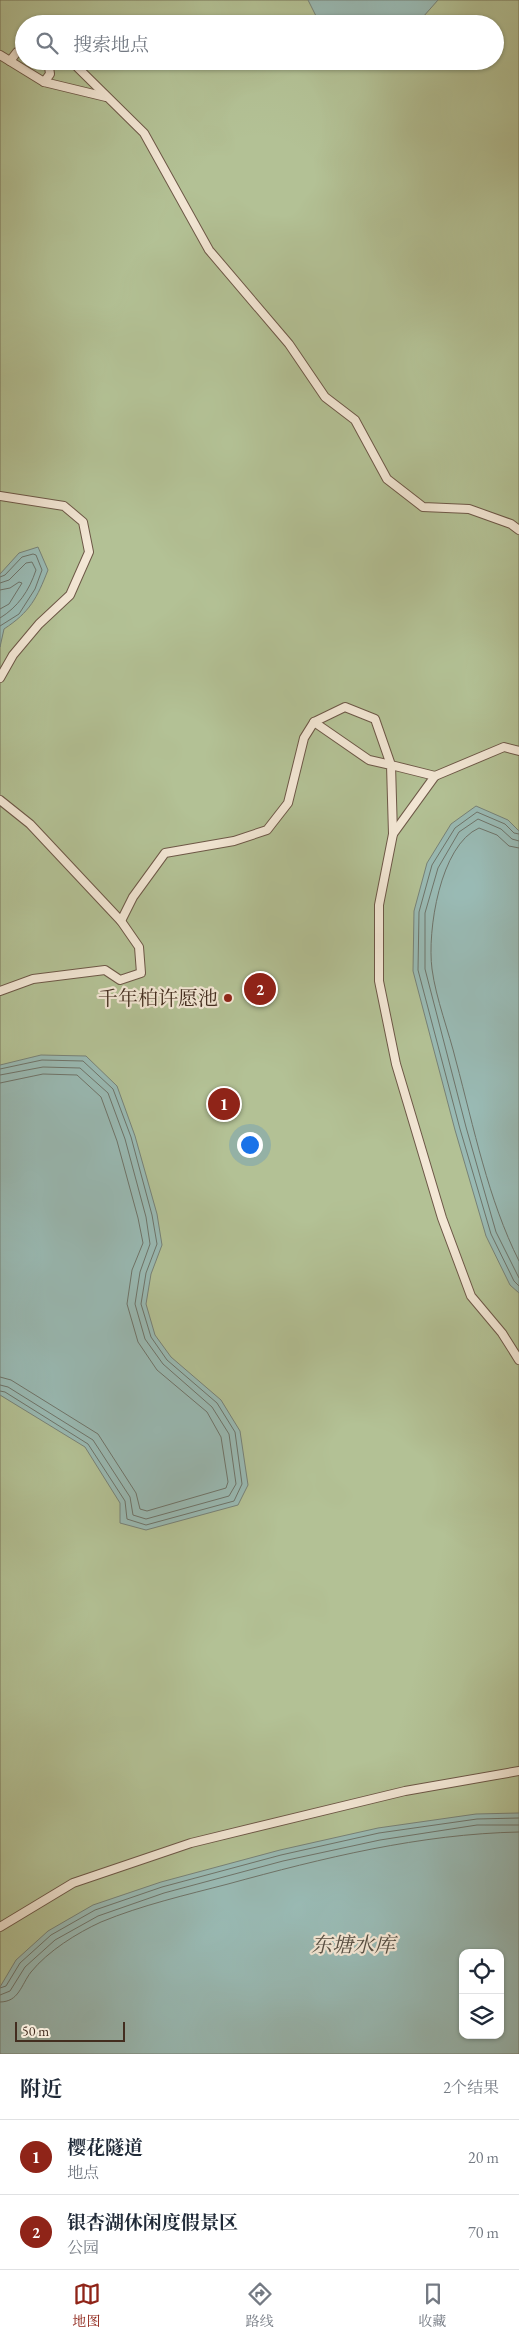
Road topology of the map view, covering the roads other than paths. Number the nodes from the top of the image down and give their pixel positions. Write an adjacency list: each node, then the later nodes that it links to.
1 (0, 55): 3 (lane)
2 (15, 55): 3 (lane)
3 (10, 62): 4 (lane)
4 (15, 65)
5 (24, 70): 8 (lane)
6 (49, 70): 8 (lane)
7 (80, 70): 9 (lane)
8 (44, 82): 9 (lane)
9 (107, 97): 11 (lane)
10 (0, 496): 12 (lane)
11 (519, 530)
12 (0, 678)
13 (314, 722): 15 (lane); 15 (lane); 19 (lane)
14 (519, 751): 16 (lane)
15 (392, 765): 16 (lane); 18 (lane)
16 (435, 776): 18 (lane)
17 (0, 800): 19 (lane)
18 (393, 834): 21 (lane)
19 (120, 921): 20 (lane)
20 (0, 991)
21 (519, 1360)
22 (519, 1770): 23 (lane)
23 (0, 1927)

